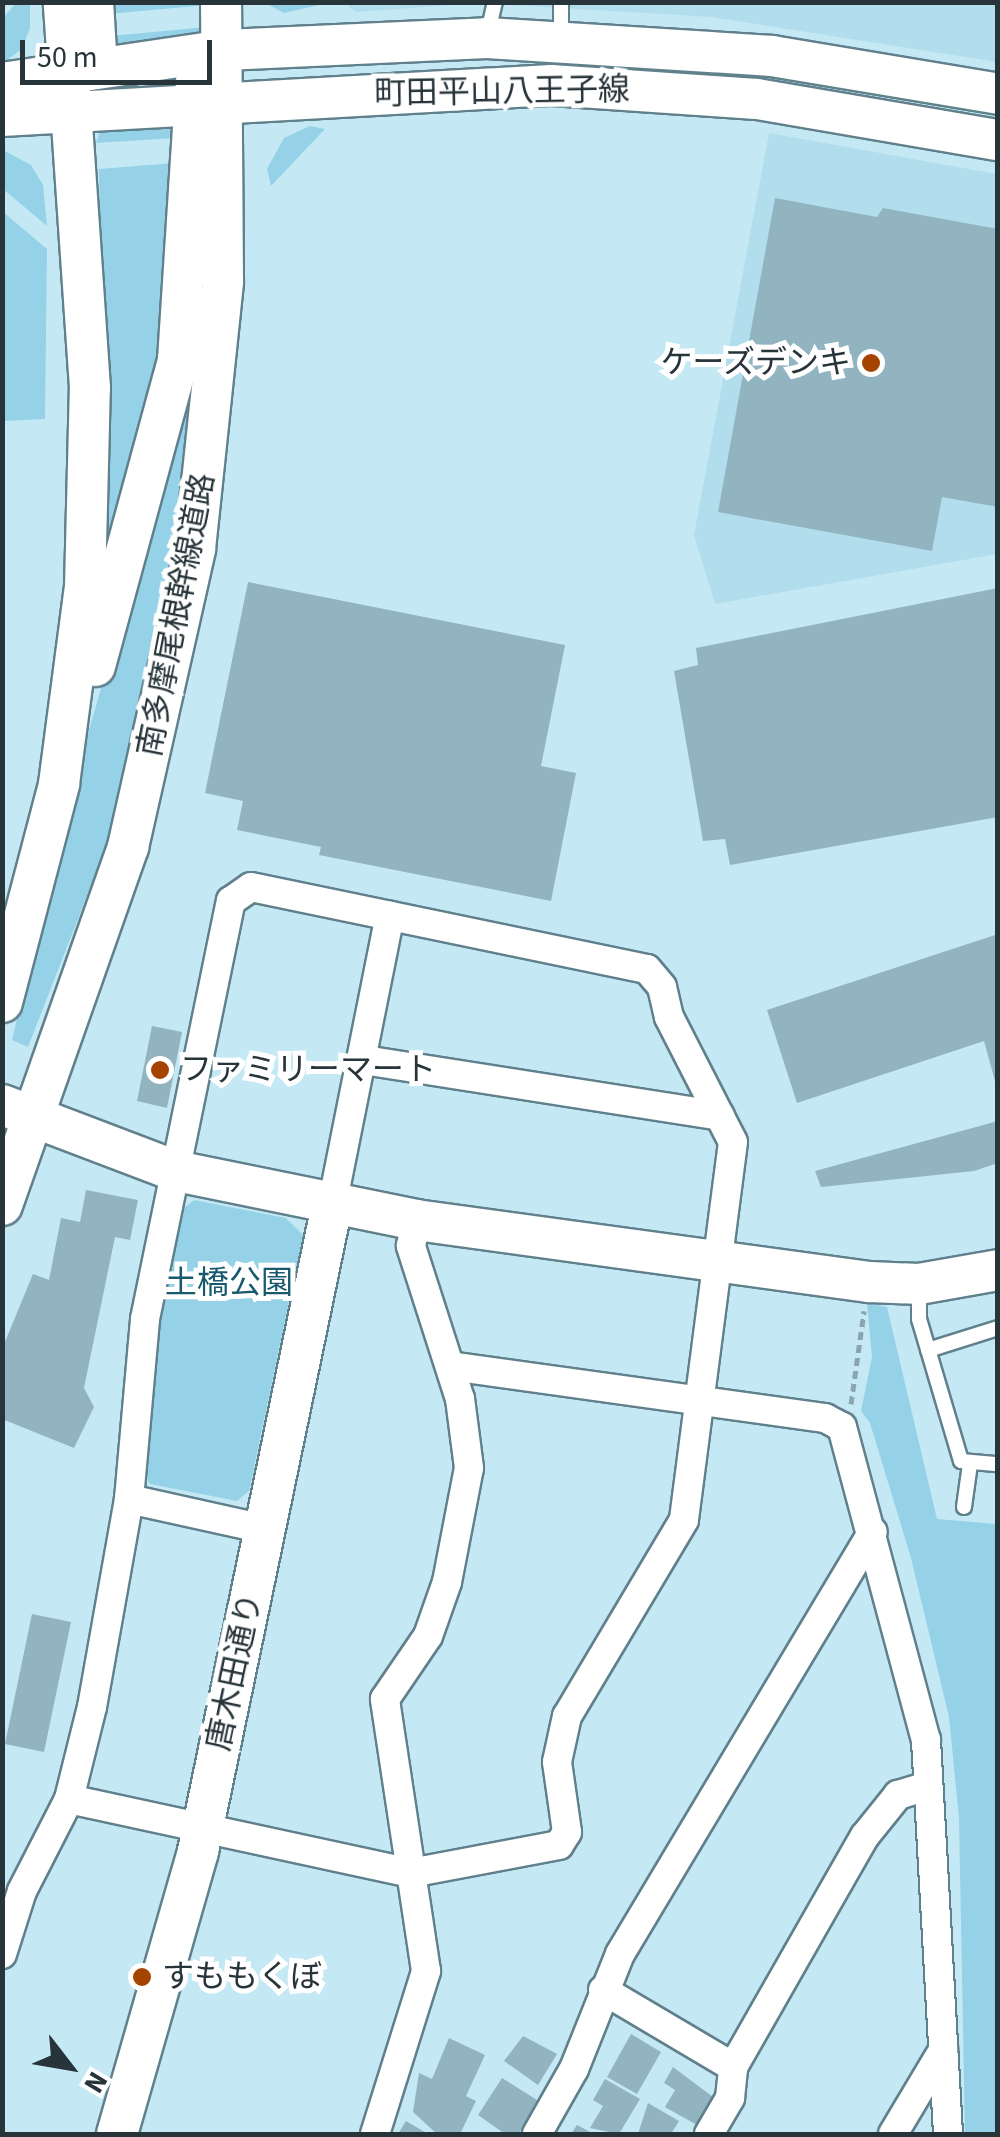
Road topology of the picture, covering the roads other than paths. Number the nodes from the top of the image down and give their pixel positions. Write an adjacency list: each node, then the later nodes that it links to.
1 (64, 2): 8 (main road)
2 (93, 2): 8 (main road)
3 (221, 2): 7 (main road, 南多摩尾根幹線道路)
4 (491, 20): 5 (main road, 町田平山八王子線); 7 (main road, 町田平山八王子線)
5 (561, 21): 9 (main road, 町田平山八王子線)
6 (2, 82): 8 (main road, 町田平山八王子線)
7 (210, 85): 8 (main road, 町田平山八王子線); 8 (main road, 町田平山八王子線); 12 (main road, 町田平山八王子線); 13 (main road); 17 (main road, 南多摩尾根幹線道路)
8 (82, 86): 10 (main road); 11 (main road, 町田平山八王子線); 13 (main road)
9 (998, 94)
10 (2, 104)
11 (2, 116)
12 (998, 140)
13 (59, 784): 15 (main road)
14 (390, 916): 16 (street); 18 (street); 19 (street)
15 (2, 1002)
16 (364, 1060): 18 (street); 20 (street)
17 (19, 1111): 19 (main road); 21 (main road, 南多摩尾根幹線道路)
18 (720, 1116): 23 (street)
19 (176, 1171): 20 (main road); 32 (street)
20 (332, 1204): 22 (main road); 34 (main road, 唐木田通り)
21 (2, 1206)
22 (416, 1220): 23 (main road); 28 (street)
23 (718, 1262): 25 (main road); 29 (street)
24 (998, 1270): 25 (main road)
25 (919, 1284): 27 (lane)
26 (998, 1328): 27 (lane)
27 (928, 1350): 30 (lane)
28 (450, 1366): 29 (street); 39 (street)
29 (699, 1400): 35 (street); 39 (street)
30 (970, 1464): 31 (lane); 33 (lane)
31 (998, 1464)
32 (129, 1499): 34 (street); 37 (street)
33 (964, 1507)
34 (264, 1529): 38 (main road, 唐木田通り)
35 (873, 1532): 36 (street); 41 (street)
36 (928, 1786): 42 (street); 43 (street)
37 (69, 1799): 38 (street); 40 (street)
38 (202, 1826): 39 (street); 44 (main road, 唐木田通り)
39 (411, 1873): 45 (street)
40 (2, 1954)
41 (604, 1990): 43 (street); 46 (street)
42 (944, 2048): 48 (street); 49 (street)
43 (734, 2067): 47 (street)
44 (117, 2134)
45 (375, 2134)
46 (537, 2134)
47 (709, 2134)
48 (893, 2134)
49 (948, 2134)

